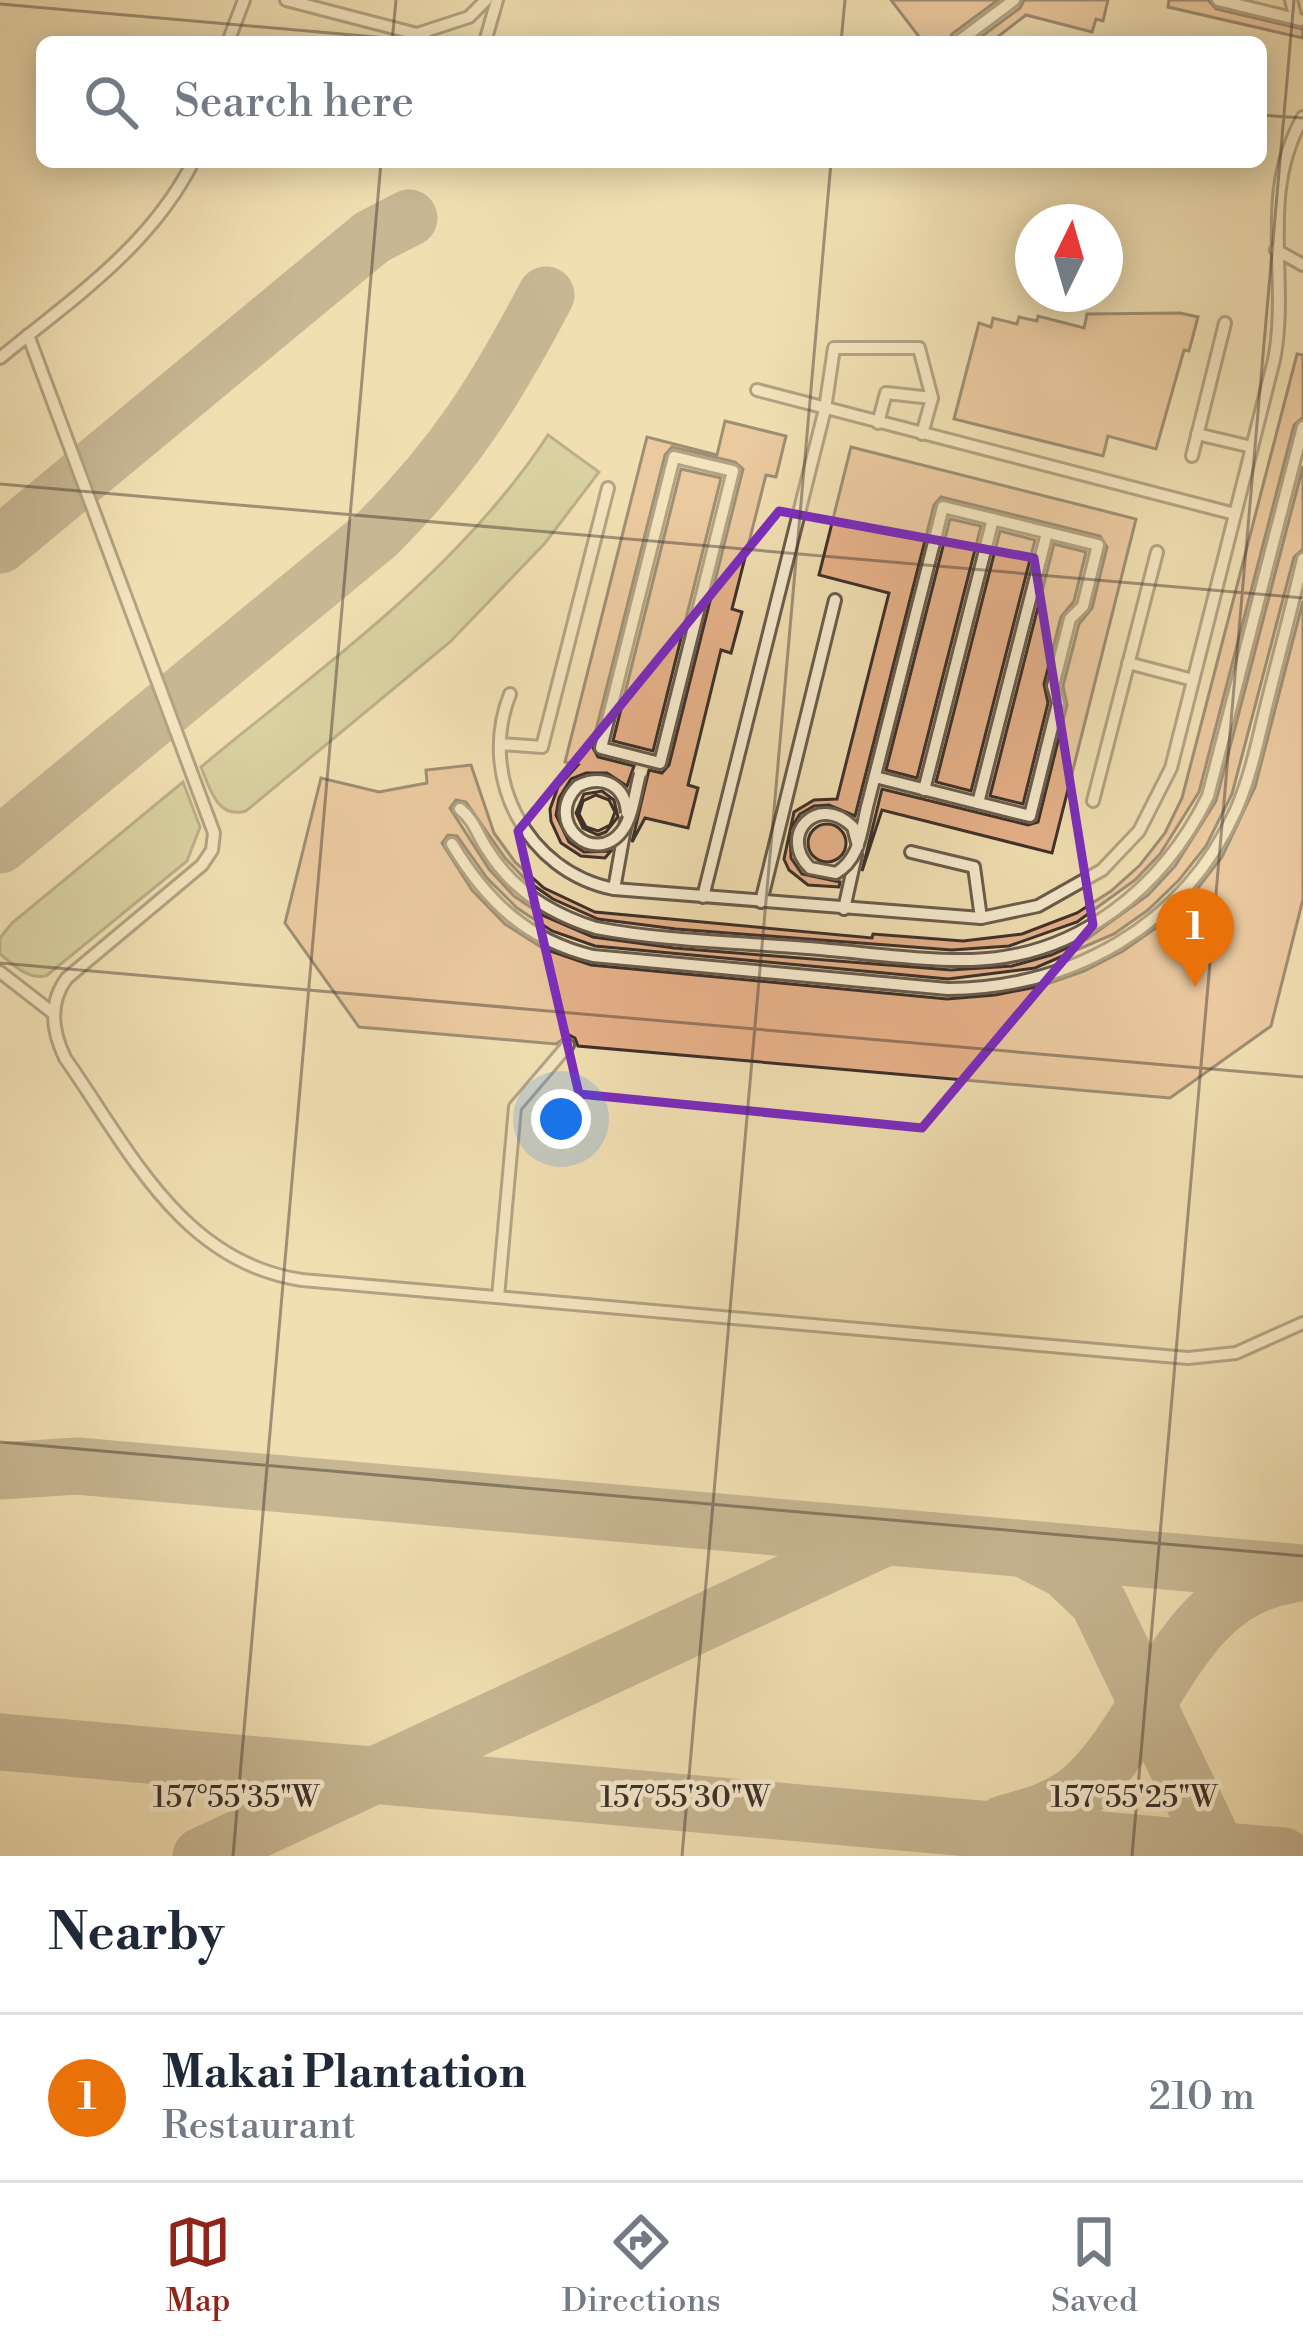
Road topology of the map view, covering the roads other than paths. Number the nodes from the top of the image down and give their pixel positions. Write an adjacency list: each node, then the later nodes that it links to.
1 (244, 0): 10 (lane)
2 (286, 0): 9 (lane)
3 (486, 0): 9 (lane)
4 (497, 0): 12 (lane)
5 (1014, 0): 13 (lane)
6 (1218, 0): 8 (lane)
7 (1291, 0): 8 (lane)
8 (1299, 20)
9 (417, 34): 11 (lane)
10 (230, 36)
11 (420, 36)
12 (487, 36)
13 (966, 36)
14 (1303, 117): 16 (lane)
15 (190, 168): 19 (lane)
16 (1276, 250): 17 (lane); 28 (lane)
17 (1303, 265)
18 (1225, 323): 27 (lane)
19 (28, 335): 20 (lane); 55 (lane)
20 (0, 358)
21 (757, 390): 23 (lane)
22 (932, 398): 23 (lane); 24 (lane); 26 (lane)
23 (824, 409): 24 (lane); 50 (lane)
24 (878, 423): 26 (lane)
25 (1303, 428): 46 (lane)
26 (922, 434): 31 (lane)
27 (1197, 434): 28 (lane); 29 (lane)
28 (1252, 447): 31 (lane)
29 (1192, 456)
30 (608, 488): 40 (lane)
31 (1235, 514): 38 (lane)
32 (993, 519): 33 (lane); 42 (lane); 43 (lane)
33 (1047, 532): 45 (lane); 45 (lane)
34 (1157, 552): 37 (lane)
35 (1303, 560): 47 (lane)
36 (835, 600): 51 (lane)
37 (1128, 663): 38 (lane); 44 (lane)
38 (1193, 680): 53 (lane)
39 (510, 694): 40 (lane)
40 (500, 744): 49 (lane)
41 (644, 759): 41 (lane); 49 (lane, bridge)
42 (875, 778): 43 (lane); 52 (lane, bridge)
43 (925, 790): 45 (lane)
44 (1093, 801)
45 (978, 803)
46 (460, 809)
47 (452, 844)
48 (911, 852): 53 (lane)
49 (614, 889): 50 (lane)
50 (703, 897): 51 (lane)
51 (761, 902): 52 (lane)
52 (844, 909): 53 (lane)
53 (982, 918)
54 (0, 972): 55 (lane)
55 (53, 1013): 57 (lane)
56 (568, 1046): 57 (lane)
57 (498, 1297): 58 (lane)
58 (1303, 1323)

